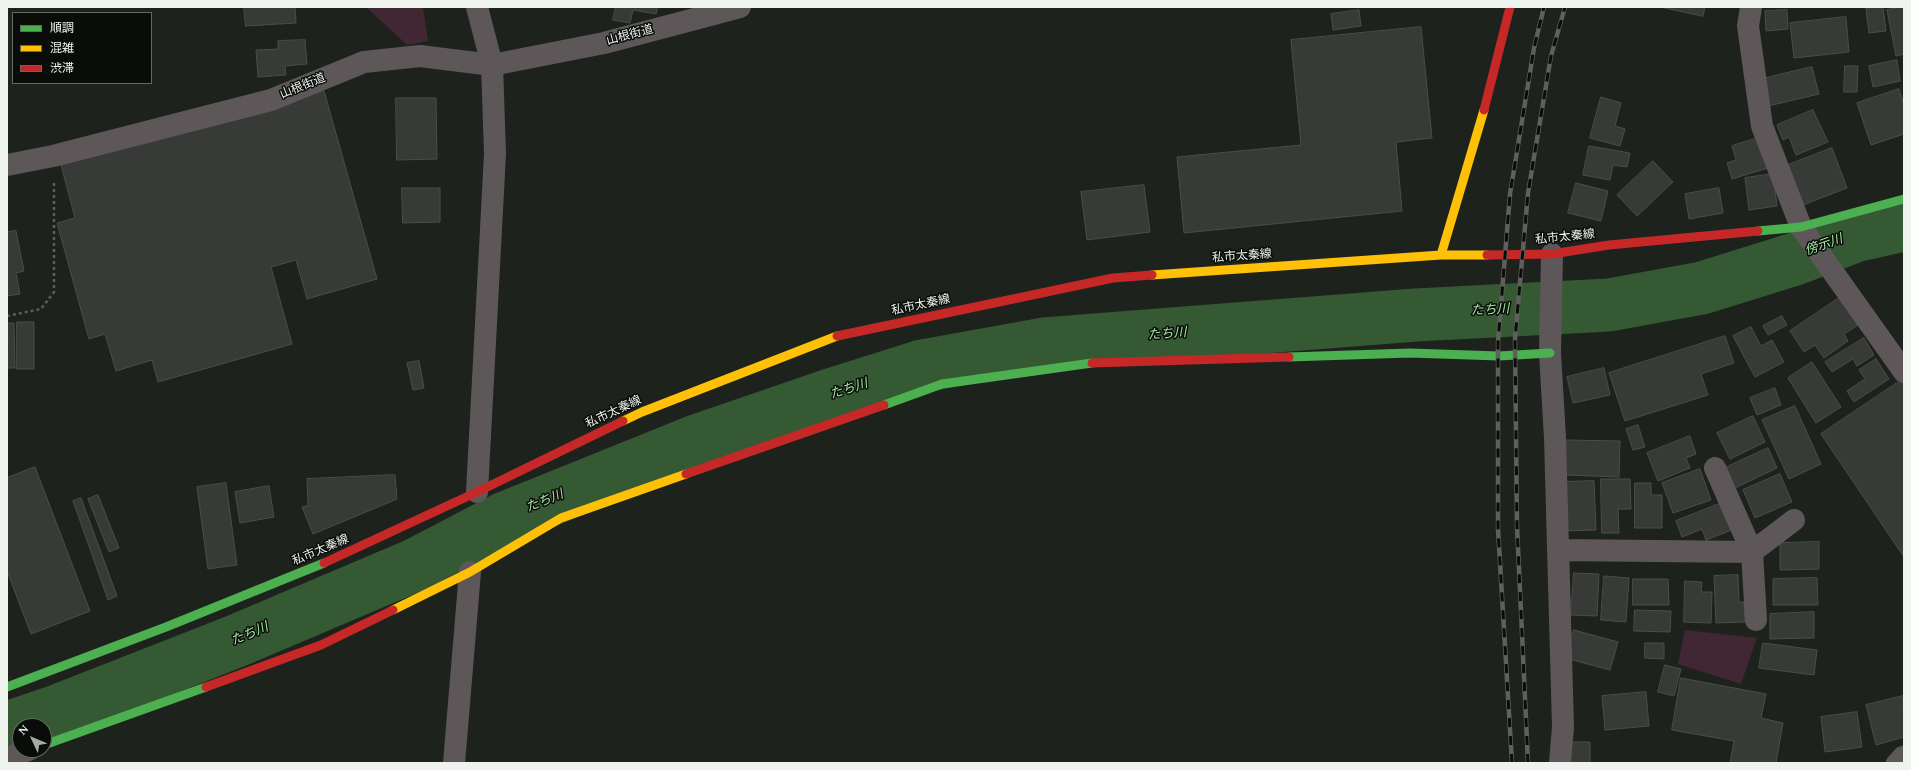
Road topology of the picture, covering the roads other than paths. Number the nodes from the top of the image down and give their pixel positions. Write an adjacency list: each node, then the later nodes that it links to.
1 (477, 7): 5 (street)
2 (740, 7): 5 (street, 山根街道)
3 (1510, 7): 9 (main road)
4 (1751, 7): 8 (street)
5 (492, 65): 6 (street, 山根街道); 14 (street)
6 (7, 165)
7 (1904, 199): 8 (main road, 私市太秦線)
8 (1806, 235): 10 (main road, 私市太秦線); 12 (street)
9 (1441, 255): 10 (main road, 私市太秦線); 14 (main road, 私市太秦線)
10 (1552, 263): 11 (street)
11 (1550, 353): 16 (street); 18 (main road)
12 (1904, 372)
13 (1715, 468): 17 (street)
14 (477, 492): 20 (main road, 私市太秦線)
15 (1794, 520): 17 (street)
16 (1558, 550): 17 (street); 24 (street)
17 (1752, 552): 19 (street)
18 (470, 572): 21 (main road); 23 (street)
19 (1756, 620)
20 (7, 688)
21 (52, 742)
22 (1904, 754): 25 (lane)
23 (454, 763)
24 (1560, 763)
25 (1893, 763)

